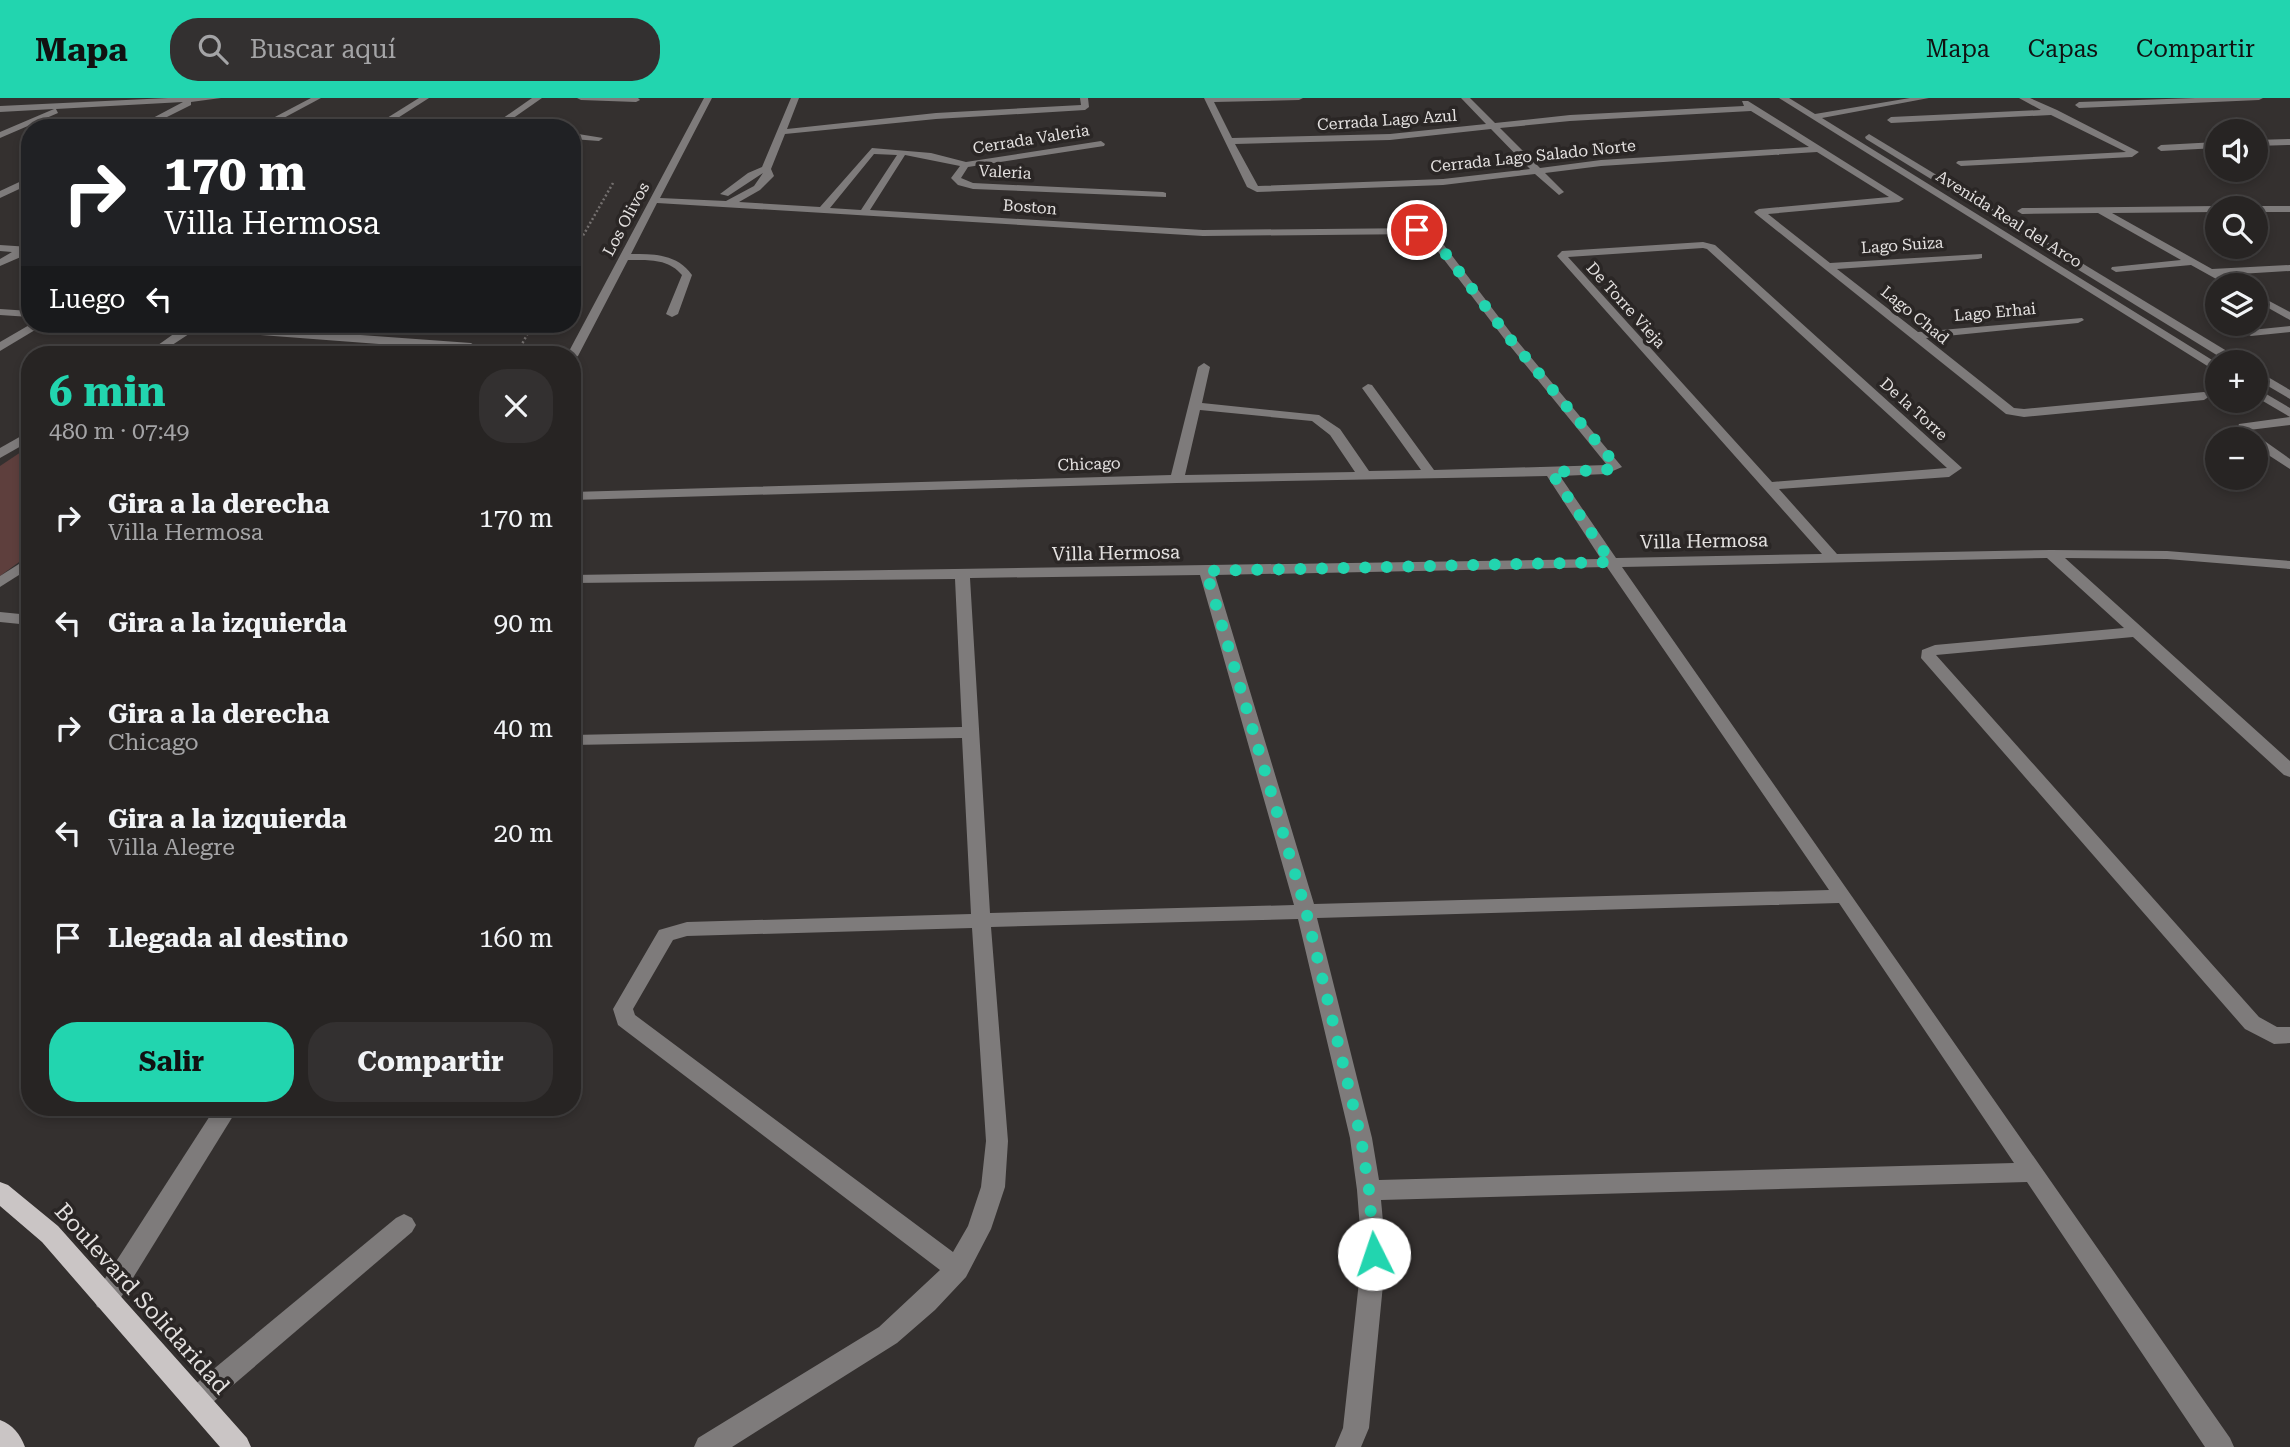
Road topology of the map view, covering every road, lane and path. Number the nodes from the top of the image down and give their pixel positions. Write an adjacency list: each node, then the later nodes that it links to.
1 (217, 98): 18 (street)
2 (317, 98): 30 (street)
3 (425, 98): 31 (street)
4 (538, 98): 32 (street)
5 (581, 98): 20 (street)
6 (708, 98): 66 (street, Los Olivos)
7 (795, 98): 37 (street)
8 (1084, 98): 37 (street)
9 (1299, 98): 19 (street)
10 (1465, 98): 34 (street)
11 (1738, 98): 23 (street)
12 (1783, 98): 25 (street, Avenida Real del Arco)
13 (1804, 98): 25 (street, Avenida Real del Arco)
14 (1879, 98): 25 (street)
15 (1925, 98): 27 (street)
16 (2023, 98): 26 (street)
17 (2259, 98): 22 (street)
18 (197, 99): 21 (street); 29 (street)
19 (1209, 99): 42 (street)
20 (636, 100)
21 (67, 106): 24 (street); 28 (street)
22 (2079, 106)
23 (1754, 108): 34 (street, Cerrada Lago Azul); 48 (street)
24 (0, 109)
25 (1817, 112): 27 (street, Avenida Real del Arco); 53 (street, Avenida Real del Arco)
26 (2054, 112): 33 (street); 50 (street)
27 (1830, 114): 36 (street, Avenida Real del Arco)
28 (37, 119)
29 (156, 119)
30 (276, 119)
31 (389, 119)
32 (506, 119)
33 (1891, 120)
34 (1493, 125): 42 (street, Cerrada Lago Azul); 56 (street)
35 (21, 126): 39 (street)
36 (1852, 127)
37 (780, 131): 55 (street)
38 (1863, 134): 52 (street, Avenida Real del Arco)
39 (0, 135)
40 (581, 137): 41 (street)
41 (599, 138)
42 (1231, 141): 56 (street, Cerrada Lago Salado Norte)
43 (2290, 142): 44 (street)
44 (2268, 143)
45 (1101, 144): 51 (street, Cerrada Valeria)
46 (2205, 146): 47 (street)
47 (2161, 148)
48 (1818, 149): 54 (street); 56 (street, Cerrada Lago Salado Norte)
49 (903, 152): 51 (street, Valeria); 72 (street, Valeria); 75 (street)
50 (1961, 163)
51 (965, 165): 65 (street, Valeria)
52 (1918, 166): 53 (street); 57 (street, Avenida Real del Arco)
53 (1895, 167): 54 (street); 58 (street, Avenida Real del Arco)
54 (1850, 168): 59 (street)
55 (766, 169): 67 (street); 68 (street)
56 (1537, 170): 62 (street)
57 (1936, 177): 58 (street); 96 (street, Avenida Real del Arco)
58 (1913, 178): 59 (street); 98 (street, Avenida Real del Arco)
59 (1870, 180): 85 (street, Lago Chad)
60 (613, 183): 76 (path)
61 (21, 184): 63 (street)
62 (1559, 192)
63 (2, 194): 64 (street)
64 (21, 195)
65 (1163, 195)
66 (653, 200): 67 (street, Boston); 82 (street, Los Olivos)
67 (706, 204): 68 (street, Boston)
68 (727, 205): 72 (street, Boston)
69 (2205, 209): 73 (street)
70 (2268, 209): 71 (street)
71 (2290, 209)
72 (823, 210): 75 (street, Boston)
73 (2098, 210): 74 (street); 83 (street)
74 (2022, 211)
75 (864, 212): 123 (street, Boston)
76 (581, 239)
77 (1711, 247): 128 (street, De Torre Vieja); 128 (street, De la Torre)
78 (0, 248): 79 (street)
79 (21, 249)
80 (21, 252): 84 (street)
81 (1978, 256): 85 (street, Lago Suiza)
82 (623, 257): 92 (street); 106 (street, Los Olivos)
83 (2192, 262): 87 (street); 88 (street)
84 (0, 263)
85 (1829, 267): 102 (street, Lago Chad)
86 (2290, 268): 88 (street)
87 (2116, 269)
88 (2210, 272)
89 (2268, 305): 93 (street)
90 (0, 312): 91 (street)
91 (21, 313)
92 (672, 314)
93 (2290, 317)
94 (2078, 320): 102 (street, Lago Erhai)
95 (2290, 329): 97 (street)
96 (2182, 330): 98 (street); 107 (street, Avenida Real del Arco)
97 (2268, 331)
98 (2159, 332): 108 (street, Avenida Real del Arco)
99 (23, 333): 103 (street)
100 (184, 333): 104 (street)
101 (296, 333): 105 (street)
102 (1915, 336): 113 (street, Lago Chad)
103 (0, 346)
104 (164, 346)
105 (458, 346)
106 (577, 346)
107 (2215, 350)
108 (2205, 361)
109 (1204, 367): 115 (street)
110 (2268, 381): 112 (street)
111 (1367, 388): 125 (street)
112 (2290, 395)
113 (2204, 396)
114 (2268, 399): 116 (street)
115 (1195, 406): 126 (street); 127 (street)
116 (2290, 413)
117 (2290, 421): 118 (street)
118 (2244, 427)
119 (21, 441): 121 (street)
120 (2268, 449): 122 (street)
121 (0, 454)
122 (2290, 465)
123 (1606, 470): 124 (street, Chicago)
124 (1551, 472): 125 (street, Chicago); 132 (street)
125 (1431, 475): 126 (street, Chicago)
126 (1365, 476): 127 (street, Chicago)
127 (1177, 479): 129 (street, Chicago)
128 (1769, 486): 131 (street)
129 (581, 496)
130 (2051, 554): 131 (street, Villa Hermosa); 133 (street, Villa Hermosa); 142 (street)
131 (1833, 558): 132 (street, Villa Hermosa)
132 (1611, 562): 135 (street, Villa Hermosa); 147 (street)
133 (2290, 565)
134 (21, 568): 138 (street)
135 (1206, 571): 136 (street, Villa Hermosa); 148 (street)
136 (962, 574): 137 (street, Villa Hermosa); 144 (street)
137 (581, 579)
138 (0, 583)
139 (0, 617): 140 (street)
140 (21, 619)
141 (21, 621): 143 (street)
142 (2137, 632): 146 (street); 150 (street)
143 (0, 633)
144 (971, 732): 145 (street); 149 (street)
145 (581, 740)
146 (2290, 771)
147 (1844, 896): 148 (street); 152 (street)
148 (1306, 911): 149 (street); 153 (street)
149 (981, 919): 156 (street); 156 (street)
150 (2290, 1035)
151 (222, 1116): 157 (street)
152 (2032, 1172): 153 (street); 164 (street)
153 (1369, 1190): 163 (street)
154 (0, 1192): 157 (main road, Boulevard Solidaridad)
155 (404, 1225): 158 (street)
156 (957, 1269): 162 (street)
157 (106, 1299): 158 (main road, Boulevard Solidaridad)
158 (196, 1400): 161 (main road, Boulevard Solidaridad)
159 (0, 1433): 160 (main road)
160 (12, 1447)
161 (237, 1447)
162 (707, 1447)
163 (1348, 1447)
164 (2221, 1447)

